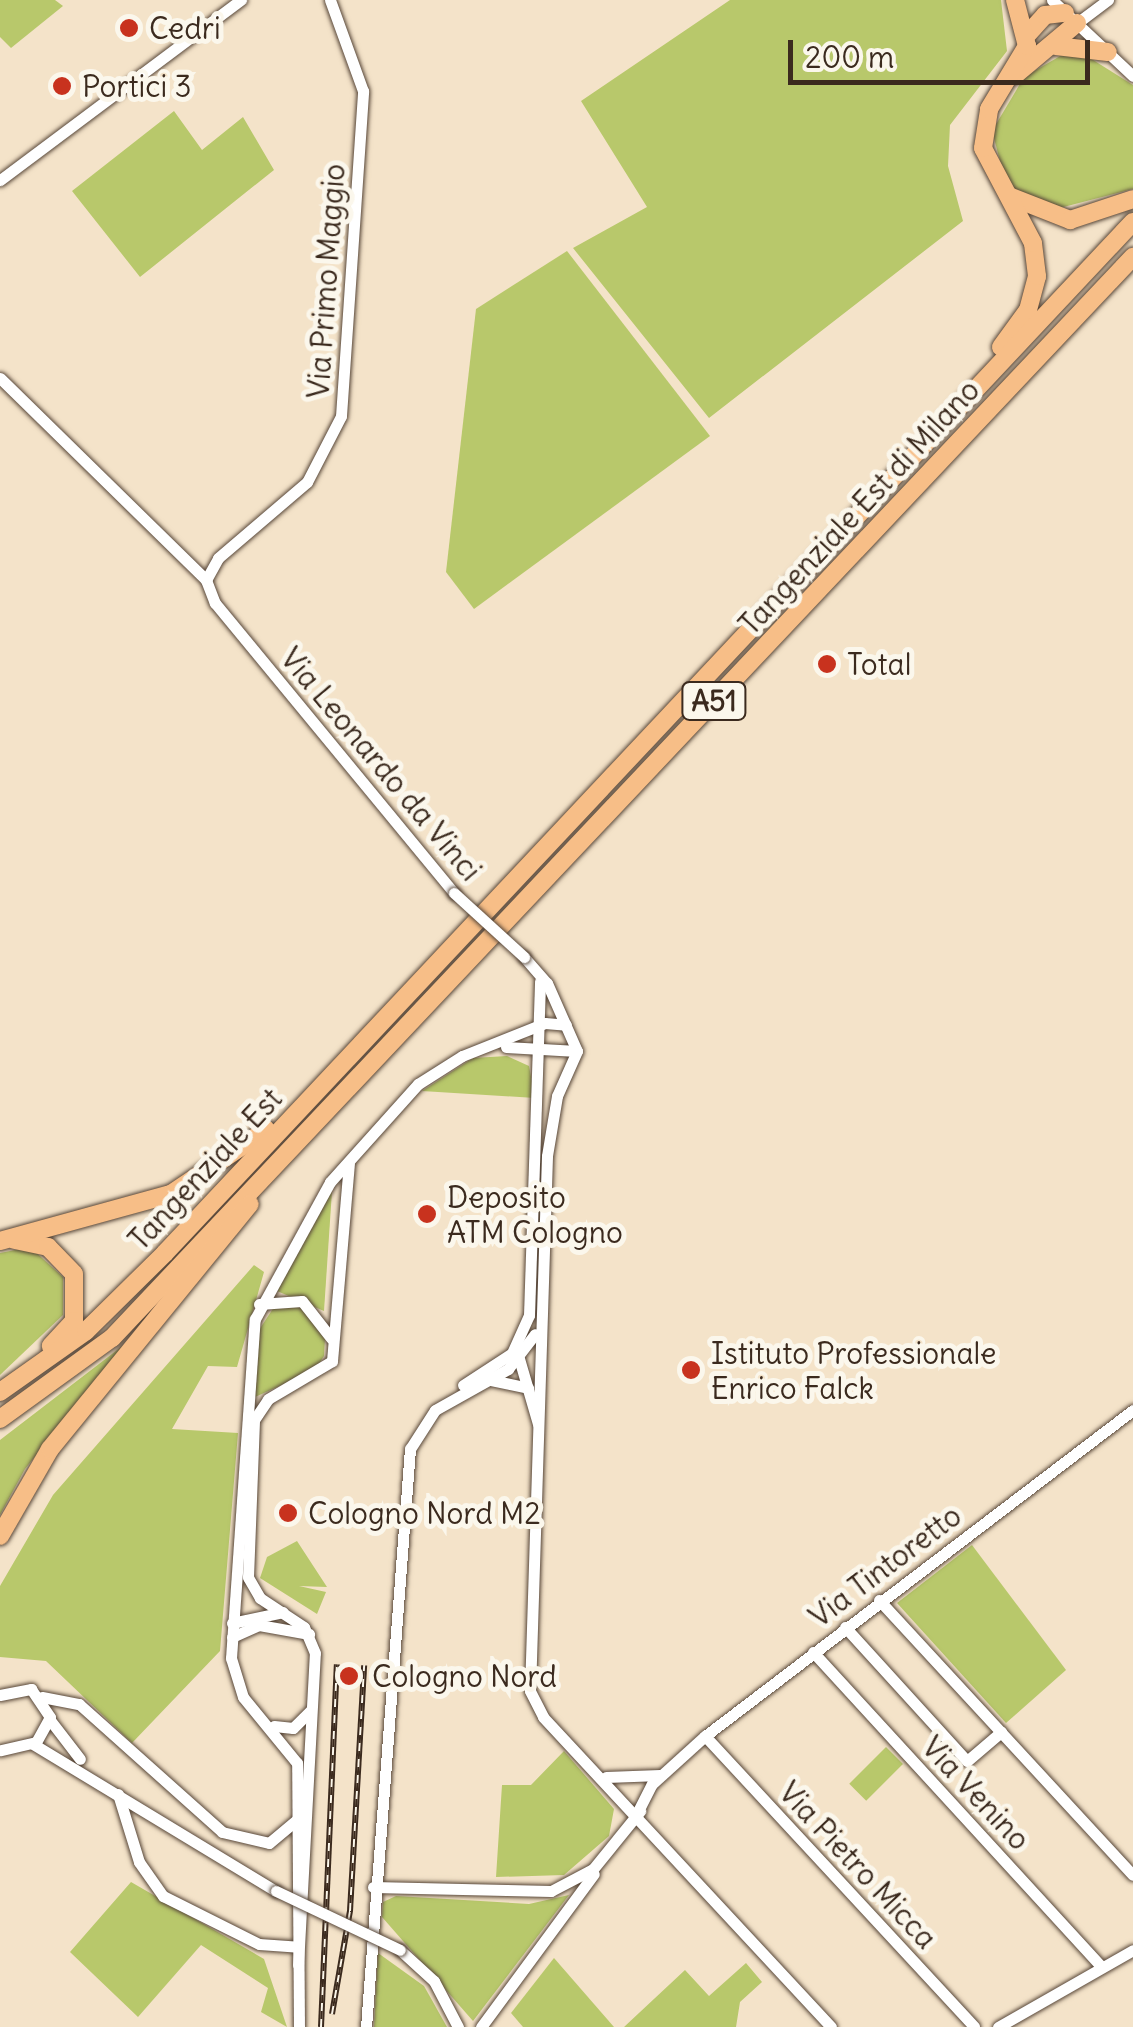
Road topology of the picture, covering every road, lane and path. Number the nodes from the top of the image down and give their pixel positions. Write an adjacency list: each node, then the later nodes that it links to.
1 (240, 0): 11 (street)
2 (330, 0): 18 (street, Via Primo Maggio)
3 (1015, 0): 6 (highway)
4 (1108, 0): 5 (street)
5 (1065, 12): 6 (highway); 7 (highway); 8 (street)
6 (1027, 35): 10 (highway)
7 (1051, 48): 8 (highway); 10 (highway)
8 (1108, 52): 9 (street)
9 (1133, 76)
10 (1003, 85): 12 (highway)
11 (0, 180)
12 (995, 183): 13 (highway); 17 (highway)
13 (1133, 199)
14 (1133, 222): 17 (highway, Tangenziale Est di Milano / A51)
15 (1133, 257): 27 (highway, Tangenziale Est di Milano / A51)
16 (0, 378): 18 (street, Via Leonardo da Vinci)
17 (906, 465): 19 (highway, Tangenziale Est di Milano / A51)
18 (206, 580): 20 (street, Via Leonardo da Vinci, bridge)
19 (435, 965): 29 (highway); 38 (highway, Tangenziale Est / A51)
20 (534, 968): 21 (street, Via Leonardo da Vinci); 22 (street)
21 (566, 1025): 22 (street); 25 (street, Via Leonardo da Vinci)
22 (538, 1026): 23 (street); 24 (street)
23 (497, 1046): 24 (street); 26 (street); 28 (street)
24 (541, 1049): 25 (street); 26 (street)
25 (577, 1052): 31 (street)
26 (543, 1071): 32 (street)
27 (294, 1144): 40 (highway, Tangenziale Est / A51); 43 (highway)
28 (356, 1150): 30 (street); 33 (street)
29 (2, 1240): 35 (highway)
30 (259, 1304): 33 (street); 47 (street)
31 (536, 1333): 32 (street); 34 (street)
32 (520, 1353): 34 (street); 36 (street); 37 (street); 41 (street)
33 (333, 1357): 45 (street)
34 (542, 1365): 42 (street)
35 (0, 1381)
36 (487, 1381): 37 (street); 41 (street)
37 (528, 1388): 42 (street)
38 (0, 1392)
39 (1133, 1410): 44 (street, Via Tintoretto)
40 (0, 1419)
41 (426, 1419): 74 (street)
42 (540, 1432): 64 (street)
43 (0, 1536)
44 (879, 1600): 46 (street, Via Tintoretto); 57 (street)
45 (283, 1612): 47 (street); 48 (street)
46 (845, 1627): 49 (street, Via Tintoretto); 57 (street)
47 (232, 1630): 48 (street); 56 (street)
48 (309, 1634): 54 (street)
49 (812, 1652): 58 (street, Via Tintoretto); 77 (street, Via Venino)
50 (0, 1681): 51 (street)
51 (14, 1688): 52 (street); 53 (street)
52 (0, 1695)
53 (42, 1697): 55 (street); 69 (street)
54 (312, 1708): 56 (street); 72 (street)
55 (50, 1720): 60 (street); 65 (street)
56 (274, 1726): 68 (street)
57 (1001, 1732): 73 (street)
58 (705, 1736): 63 (street, Via Tintoretto); 83 (street, Via Pietro Micca)
59 (0, 1740): 61 (street)
60 (33, 1744): 61 (street); 65 (street)
61 (14, 1746): 62 (street)
62 (0, 1750)
63 (669, 1771): 64 (street); 67 (street, Via Tintoretto)
64 (599, 1774): 67 (street)
65 (102, 1779): 66 (street)
66 (116, 1790): 75 (street); 80 (street, bridge)
67 (635, 1817): 71 (street, Via Tintoretto); 82 (street)
68 (299, 1818): 69 (street); 70 (street)
69 (263, 1844): 70 (street)
70 (296, 1853): 72 (street); 75 (street)
71 (609, 1853): 74 (street, Via Tintoretto); 81 (street, Via Tintoretto)
72 (308, 1868): 75 (street)
73 (1133, 1875)
74 (373, 1887): 79 (street)
75 (297, 1948): 78 (street)
76 (1131, 1955): 77 (street)
77 (1102, 1968): 84 (street)
78 (300, 2027)
79 (366, 2027)
80 (458, 2027)
81 (480, 2027)
82 (831, 2027)
83 (974, 2027)
84 (998, 2027)

